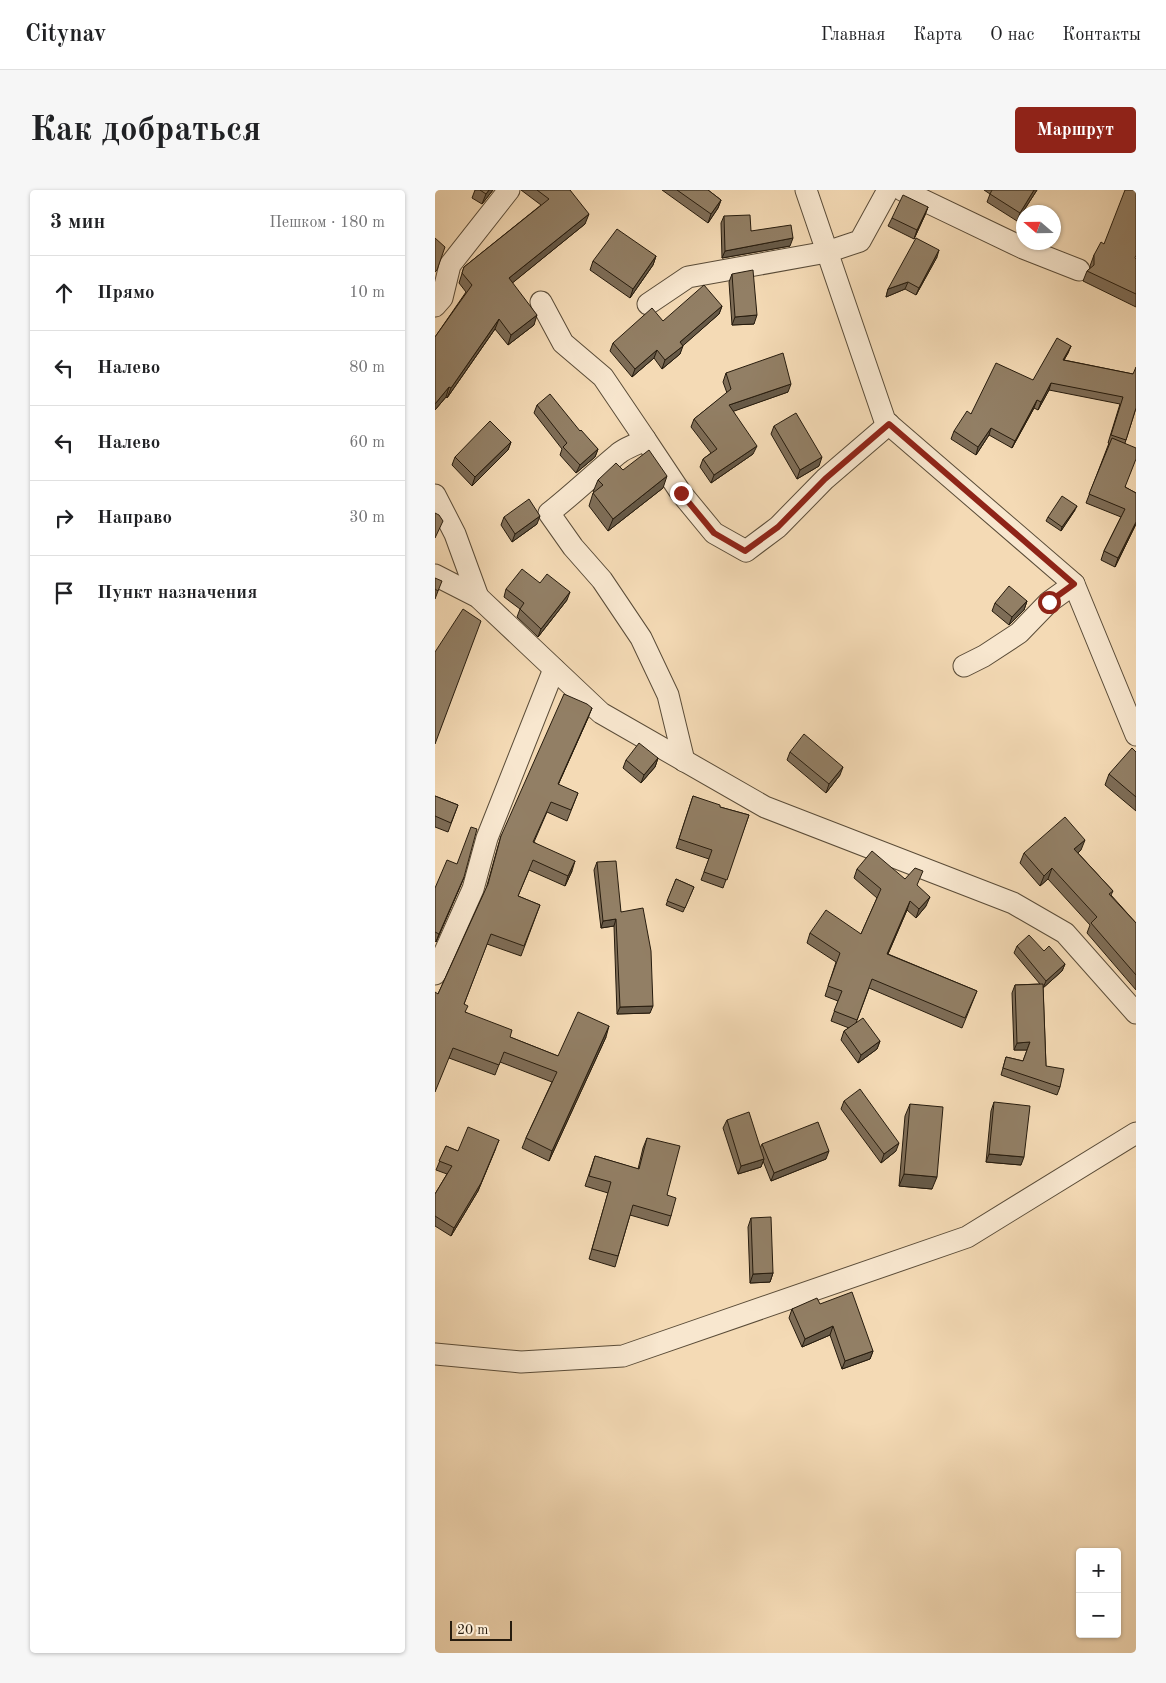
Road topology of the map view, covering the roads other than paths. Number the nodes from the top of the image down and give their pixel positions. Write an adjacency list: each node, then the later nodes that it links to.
1 (509, 190): 9 (street)
2 (806, 190): 5 (street)
3 (888, 190): 5 (street)
4 (902, 190): 6 (street)
5 (827, 252): 8 (street); 10 (street)
6 (1079, 270)
7 (541, 302): 11 (street)
8 (647, 304)
9 (435, 306)
10 (889, 424): 11 (street); 14 (street)
11 (645, 439): 19 (street)
12 (435, 495): 15 (street)
13 (435, 575): 15 (street)
14 (1074, 584): 16 (street); 18 (street)
15 (478, 597): 17 (street)
16 (964, 666)
17 (554, 669): 19 (street); 20 (street)
18 (1136, 735)
19 (685, 761): 21 (street)
20 (435, 974)
21 (1136, 1013)
22 (1136, 1134): 23 (street)
23 (436, 1351)

